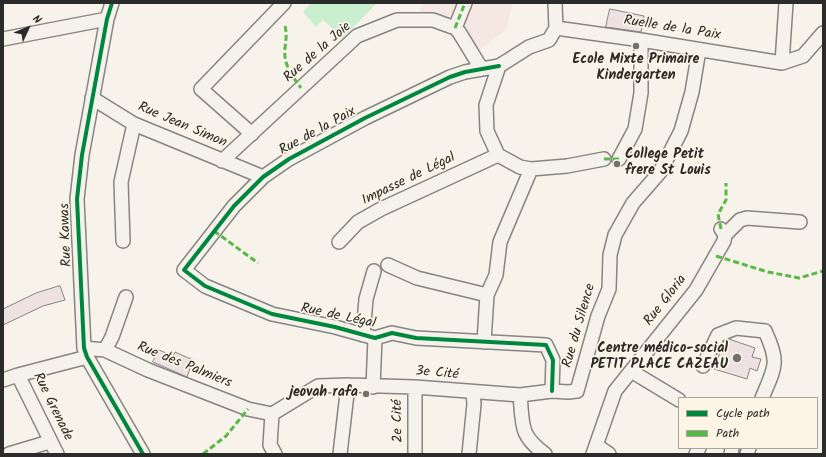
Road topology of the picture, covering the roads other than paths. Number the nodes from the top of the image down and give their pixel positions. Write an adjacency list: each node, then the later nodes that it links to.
1 (112, 3): 6 (street, Rue Kawas)
2 (284, 3): 18 (street)
3 (465, 3): 7 (street)
4 (555, 3): 8 (street)
5 (786, 3): 13 (street)
6 (107, 19): 10 (street); 16 (street, Rue Kawas)
7 (455, 28): 15 (street); 18 (street, Rue de la Joie)
8 (556, 28): 11 (street, Ruelle de la Paix); 14 (street)
9 (823, 33): 13 (street)
10 (4, 38)
11 (641, 40): 12 (street, Ruelle de la Paix); 21 (street)
12 (699, 50): 13 (street, Ruelle de la Paix); 44 (street, Rue du Silence)
13 (782, 63)
14 (499, 66): 15 (street, Rue de la Paix); 19 (street)
15 (481, 68): 24 (street, Rue de la Paix)
16 (92, 98): 17 (street, Rue Jean Simon); 36 (street, Rue Kawas)
17 (134, 124): 22 (street, Rue Jean Simon); 26 (street)
18 (252, 134): 22 (street, Rue de la Joie)
19 (498, 155): 23 (street); 27 (street, Impasse de Légal)
20 (604, 159): 23 (street)
21 (619, 159)
22 (222, 161): 24 (street, Rue Jean Simon)
23 (531, 169): 31 (street)
24 (263, 177): 29 (street, Rue de la Paix)
25 (800, 222): 38 (street, Rue Gloria)
26 (123, 240)
27 (340, 242)
28 (388, 265): 31 (street)
29 (184, 270): 33 (street, Rue de Légal)
30 (374, 270): 33 (street)
31 (487, 295): 34 (street)
32 (126, 297): 35 (street)
33 (369, 336): 34 (street, Rue de Légal); 42 (street)
34 (484, 342): 44 (street, Rue de Légal)
35 (105, 350): 36 (street, Rue des Palmiers); 49 (street, Rue des Palmiers)
36 (86, 353): 39 (street); 54 (street, Rue Kawas)
37 (703, 366): 47 (street)
38 (631, 371): 48 (street); 51 (street, Rue Gloria)
39 (18, 375): 40 (street); 50 (street, Rue Grenade)
40 (3, 380)
41 (348, 385): 42 (street, 3e Cité); 49 (street, 3e Cité); 56 (street)
42 (372, 387): 43 (street, 3e Cité)
43 (415, 387): 45 (street, 3e Cité); 57 (street, 2e Cité)
44 (552, 391): 46 (street, 3e Cité)
45 (472, 393): 46 (street, 3e Cité); 58 (street)
46 (522, 394): 59 (street)
47 (762, 397)
48 (678, 399)
49 (272, 414): 55 (street)
50 (49, 442): 52 (street); 53 (street, Rue Grenade)
51 (595, 450): 60 (street)
52 (9, 454)
53 (57, 454)
54 (143, 454)
55 (275, 454)
56 (340, 454)
57 (415, 454)
58 (469, 454)
59 (545, 454)
60 (609, 454)

